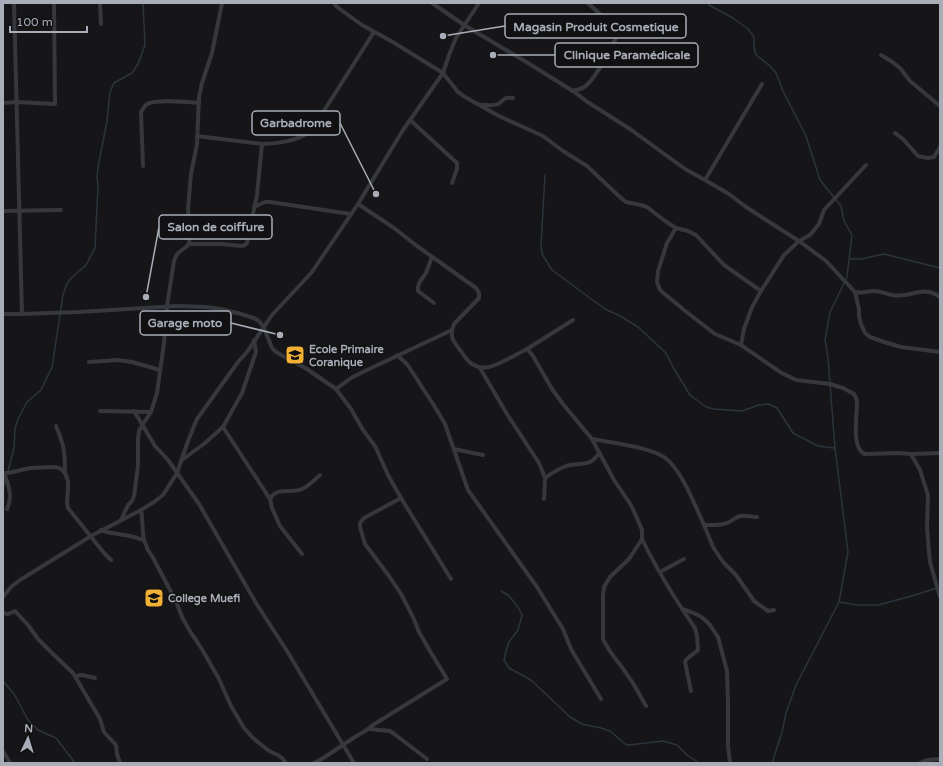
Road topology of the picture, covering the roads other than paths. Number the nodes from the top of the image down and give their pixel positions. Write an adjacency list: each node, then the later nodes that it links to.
1 (14, 3): 17 (street)
2 (54, 3): 17 (street)
3 (100, 3): 9 (street)
4 (222, 3): 19 (street)
5 (334, 3): 11 (street)
6 (432, 3): 10 (street)
7 (479, 3): 10 (street)
8 (588, 3): 15 (street)
9 (101, 24)
10 (464, 25): 13 (street); 15 (street)
11 (374, 32): 13 (street); 25 (street)
12 (881, 55): 21 (street)
13 (443, 73): 20 (street); 22 (street)
14 (762, 84): 29 (street)
15 (572, 91): 29 (street)
16 (514, 98): 20 (street)
17 (17, 102): 18 (street); 33 (street)
18 (3, 103)
19 (199, 103): 24 (street); 28 (street)
20 (480, 105): 37 (street)
21 (940, 106)
22 (410, 120): 30 (street); 31 (street)
23 (895, 133): 26 (street)
24 (197, 136): 25 (street); 39 (street)
25 (262, 144): 32 (street)
26 (940, 147)
27 (866, 165): 38 (street)
28 (143, 166)
29 (705, 180): 38 (street)
30 (452, 183)
31 (358, 204): 36 (street); 40 (street)
32 (254, 207): 36 (street); 39 (street)
33 (19, 210): 34 (street); 35 (street); 47 (street)
34 (61, 210)
35 (3, 211)
36 (351, 214): 49 (street)
37 (676, 228): 41 (street); 52 (street)
38 (799, 241): 41 (street); 42 (street)
39 (189, 244): 45 (street)
40 (432, 257): 44 (street); 50 (street)
41 (761, 291): 52 (street)
42 (855, 292): 43 (street); 54 (street)
43 (940, 297)
44 (434, 303)
45 (166, 306): 47 (street); 49 (street); 58 (street)
46 (3, 314): 47 (street)
47 (22, 314)
48 (573, 320): 53 (street)
49 (264, 328): 51 (street); 59 (street)
50 (452, 330): 55 (street); 57 (street)
51 (254, 340): 65 (street); 72 (street)
52 (741, 345): 70 (street)
53 (527, 349): 57 (street); 66 (street)
54 (940, 352)
55 (397, 355): 59 (street); 67 (street)
56 (89, 362): 58 (street)
57 (480, 368): 77 (street)
58 (160, 370): 62 (street)
59 (336, 389): 78 (street)
60 (100, 411): 61 (street)
61 (134, 411): 62 (street); 63 (street)
62 (151, 412): 63 (street)
63 (143, 424): 75 (street); 84 (street)
64 (56, 426): 74 (street)
65 (223, 427): 72 (street); 80 (street)
66 (592, 439): 69 (street); 85 (street)
67 (454, 449): 71 (street); 103 (street)
68 (940, 452): 70 (street)
69 (599, 453): 77 (street); 88 (street)
70 (911, 454): 96 (street)
71 (483, 455)
72 (181, 460): 75 (street)
73 (4, 473): 74 (street); 81 (street)
74 (65, 473): 87 (street)
75 (177, 473): 82 (street); 106 (street)
76 (320, 475): 80 (street)
77 (545, 478): 79 (street)
78 (400, 498): 94 (street); 105 (street)
79 (544, 498)
80 (270, 499): 90 (street)
81 (7, 509)
82 (141, 510): 84 (street); 89 (street)
83 (757, 517): 85 (street)
84 (121, 520): 86 (street)
85 (704, 525): 98 (street)
86 (101, 530): 87 (street); 89 (street)
87 (91, 536): 92 (street); 95 (street)
88 (642, 539): 93 (street); 104 (street)
89 (144, 540): 112 (street)
90 (302, 554)
91 (684, 559): 93 (street)
92 (111, 560)
93 (660, 572): 97 (street)
94 (450, 580)
95 (3, 596)
96 (940, 597)
97 (682, 609): 102 (street); 115 (street)
98 (774, 610)
99 (3, 613): 100 (street)
100 (75, 676): 101 (street); 111 (street)
101 (95, 678)
102 (691, 691)
103 (601, 699)
104 (646, 706)
105 (369, 729): 106 (street); 108 (street)
106 (344, 745): 113 (street); 114 (street)
107 (3, 751): 110 (street)
108 (427, 759)
109 (940, 759): 116 (street)
110 (10, 763)
111 (120, 763)
112 (286, 763)
113 (314, 763)
114 (354, 763)
115 (730, 763)
116 (920, 763)

